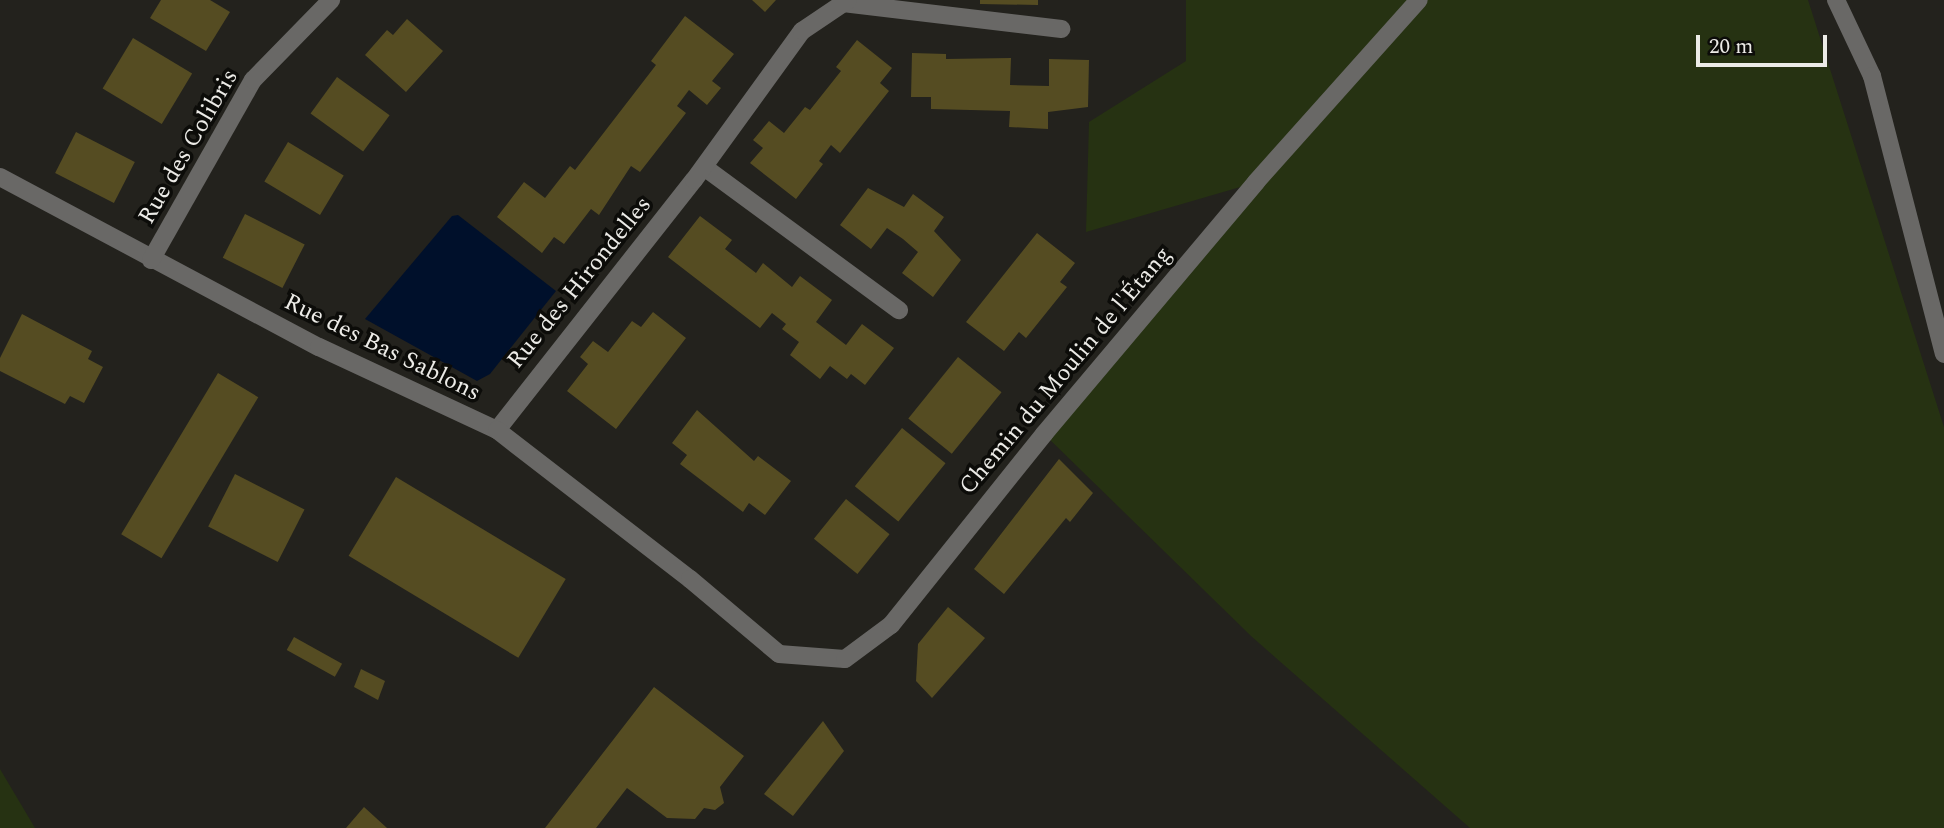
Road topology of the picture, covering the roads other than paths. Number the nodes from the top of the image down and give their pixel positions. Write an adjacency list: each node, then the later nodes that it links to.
1 (331, 0): 8 (street, Rue des Colibris)
2 (1419, 0): 12 (street, Chemin du Moulin de l'Étang)
3 (1836, 0): 10 (street)
4 (845, 2): 5 (street, Rue des Hirondelles); 6 (street, Rue des Hirondelles)
5 (1061, 29)
6 (704, 167): 9 (street); 11 (street, Rue des Hirondelles)
7 (0, 177): 8 (street, Rue des Bas Sablons)
8 (151, 260): 11 (street, Rue des Bas Sablons)
9 (899, 310)
10 (1944, 354)
11 (496, 430): 12 (street, Rue des Bas Sablons)
12 (717, 602)

